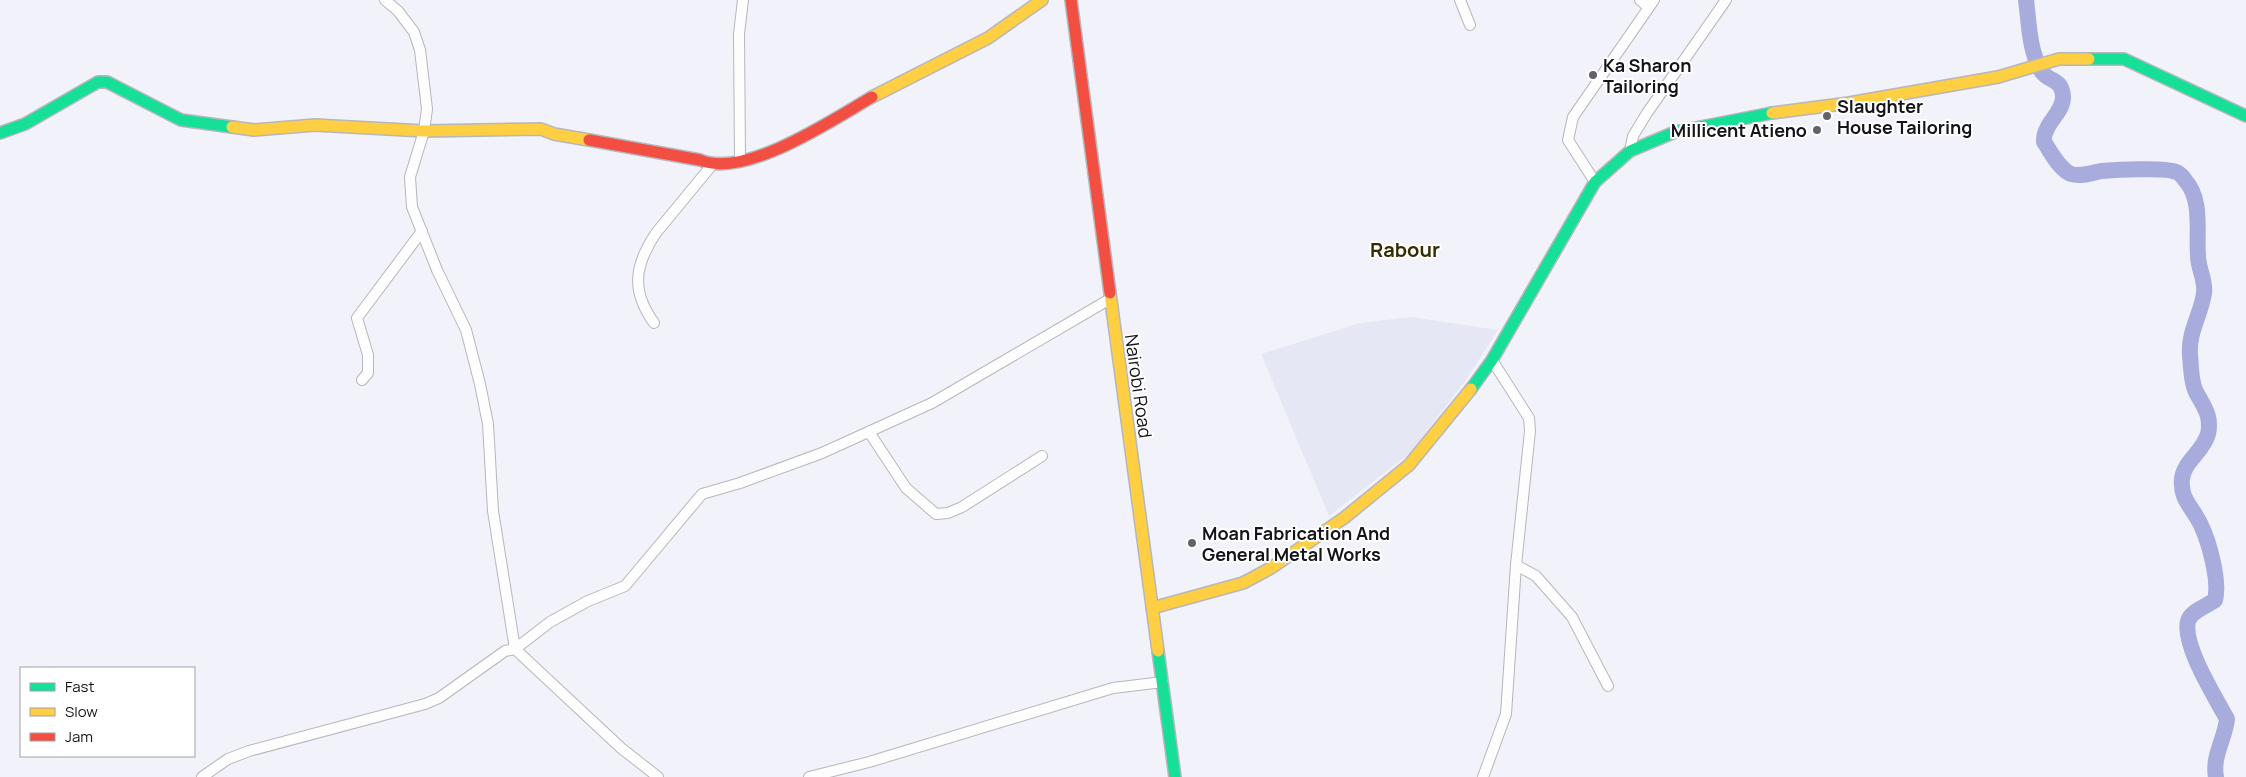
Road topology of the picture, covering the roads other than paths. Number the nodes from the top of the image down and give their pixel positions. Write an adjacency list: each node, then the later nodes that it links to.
1 (386, 0): 10 (street)
2 (744, 0): 13 (street)
3 (1042, 0): 13 (main road)
4 (1071, 0): 17 (main road, Nairobi Road)
5 (1460, 0): 8 (street)
6 (1726, 0): 12 (street)
7 (1648, 2): 15 (street)
8 (1470, 25)
9 (2246, 116): 12 (main road)
10 (424, 131): 11 (main road); 14 (main road); 16 (street)
11 (0, 133)
12 (1630, 151): 15 (main road)
13 (740, 158): 14 (main road)
14 (712, 165): 18 (street)
15 (1595, 182): 19 (main road)
16 (422, 231): 20 (street); 25 (street)
17 (1110, 300): 21 (street); 24 (main road, Nairobi Road)
18 (654, 323)
19 (1492, 360): 23 (street); 24 (main road)
20 (362, 380)
21 (869, 432): 22 (street); 25 (street)
22 (1042, 456)
23 (1516, 565): 27 (street); 32 (street)
24 (1152, 608): 26 (main road, Nairobi Road)
25 (515, 649): 28 (street); 29 (street)
26 (1163, 682): 30 (street); 31 (main road, Nairobi Road)
27 (1608, 686)
28 (202, 777)
29 (658, 777)
30 (809, 777)
31 (1175, 777)
32 (1483, 777)

